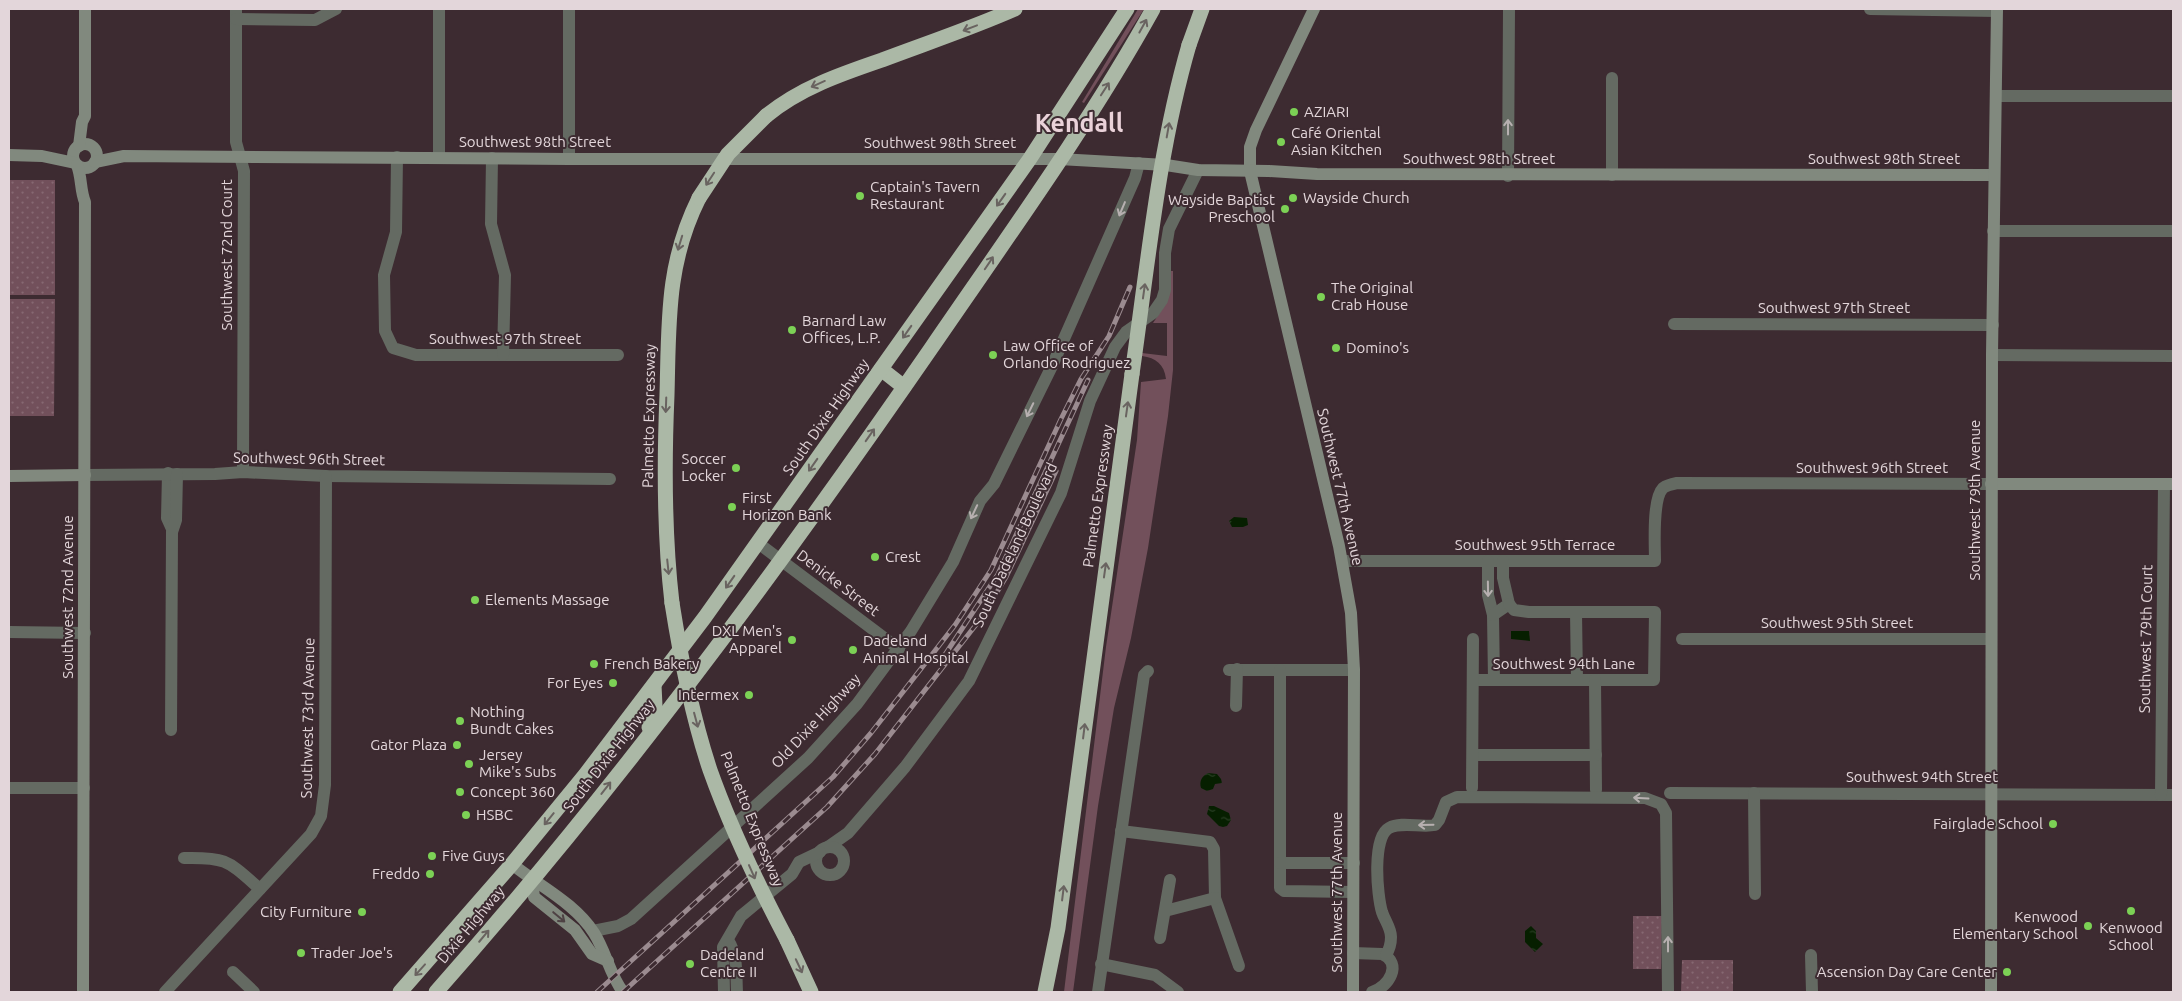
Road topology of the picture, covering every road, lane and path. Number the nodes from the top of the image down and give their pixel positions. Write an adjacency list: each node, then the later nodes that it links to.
1 (85, 9): 17 (street)
2 (336, 9): 13 (street)
3 (439, 9): 23 (street)
4 (569, 9): 25 (street)
5 (1016, 9): 128 (highway, Palmetto Expressway, one-way to 128, bridge)
6 (1127, 9): 27 (highway, South Dixie Highway)
7 (1153, 9): 26 (highway, South Dixie Highway, one-way to 7)
8 (1202, 9): 108 (highway, Palmetto Expressway, one-way to 8, bridge)
9 (1314, 9): 32 (street, Southwest 77th Avenue)
10 (1510, 9): 35 (street, one-way to 10)
11 (1870, 9): 12 (street)
12 (1997, 10): 15 (street, Southwest 79th Avenue)
13 (236, 14): 21 (street, Southwest 72nd Court)
14 (1612, 78): 33 (street)
15 (1996, 96): 16 (street); 34 (street, Southwest 79th Avenue)
16 (2173, 96)
17 (85, 147): 19 (street, Southwest 98th Street); 20 (street, Southwest 98th Street); 29 (street); 30 (street)
18 (9, 155): 19 (street, Southwest 98th Street)
19 (42, 156): 29 (street, Southwest 98th Street)
20 (124, 156): 21 (street, Southwest 98th Street); 30 (street, Southwest 98th Street)
21 (240, 156): 22 (street, Southwest 98th Street); 47 (street, Southwest 72nd Court)
22 (397, 158): 23 (street, Southwest 98th Street); 41 (street, Southwest 97th Street)
23 (439, 158): 24 (street, Southwest 98th Street)
24 (492, 158): 25 (street, Southwest 98th Street); 41 (street)
25 (569, 159): 27 (street, Southwest 98th Street)
26 (1059, 159): 27 (street, Southwest 98th Street); 28 (street, Southwest 98th Street); 46 (highway, South Dixie Highway, one-way to 26)
27 (1029, 160): 45 (highway, South Dixie Highway, one-way to 45)
28 (1139, 163): 31 (street, Southwest 98th Street); 69 (street, Old Dixie Highway, one-way to 69)
29 (76, 164): 30 (street); 36 (street, Southwest 72nd Avenue)
30 (94, 164): 36 (street, Southwest 72nd Avenue)
31 (1198, 170): 32 (street, Southwest 98th Street); 92 (street, South Dadeland Boulevard)
32 (1250, 171): 35 (street, Southwest 98th Street); 58 (street, Southwest 77th Avenue)
33 (1612, 175): 34 (street, Southwest 98th Street); 35 (street, Southwest 98th Street)
34 (1994, 175): 37 (street, Southwest 79th Avenue)
35 (1508, 176)
36 (85, 202): 49 (street, Southwest 72nd Avenue)
37 (1993, 231): 38 (street); 40 (street, Southwest 79th Avenue)
38 (2173, 231)
39 (1674, 324): 40 (street, Southwest 97th Street)
40 (1992, 325): 43 (street, Southwest 79th Avenue)
41 (503, 355): 42 (street, Southwest 97th Street)
42 (618, 355)
43 (1992, 355): 44 (street); 53 (street, Southwest 79th Avenue)
44 (2173, 356)
45 (881, 369): 46 (highway); 56 (highway, South Dixie Highway, one-way to 56)
46 (904, 387): 57 (highway, South Dixie Highway, one-way to 46)
47 (243, 472): 48 (street, Southwest 96th Street); 51 (street, Southwest 96th Street)
48 (173, 474): 49 (street, Southwest 96th Street); 79 (street)
49 (85, 475): 50 (street, Southwest 96th Street); 65 (street, Southwest 72nd Avenue)
50 (9, 476)
51 (326, 476): 52 (street, Southwest 96th Street); 103 (street, Southwest 73rd Avenue)
52 (610, 479)
53 (1991, 484): 54 (street, Southwest 96th Street); 55 (street, Southwest 96th Street); 68 (street, Southwest 79th Avenue)
54 (2169, 484): 90 (street, Southwest 79th Court)
55 (1662, 490): 60 (street, Southwest 95th Terrace)
56 (758, 543): 57 (street, Denicke Street); 77 (highway, South Dixie Highway, one-way to 77)
57 (781, 560): 69 (street, Denicke Street); 80 (highway, South Dixie Highway)
58 (1342, 561): 59 (street, Southwest 95th Terrace); 71 (street, Southwest 77th Avenue)
59 (1488, 561): 60 (street, Southwest 95th Terrace); 63 (street, one-way to 63)
60 (1503, 561): 61 (street)
61 (1509, 604): 62 (street); 63 (street)
62 (1576, 612): 75 (street); 76 (street, Southwest 94th Lane)
63 (1494, 616): 74 (street)
64 (9, 632): 65 (street)
65 (85, 632): 84 (street, Southwest 72nd Avenue)
66 (1473, 639): 73 (street)
67 (1682, 639): 68 (street, Southwest 95th Street)
68 (1991, 639): 89 (street, Southwest 79th Avenue)
69 (899, 649): 109 (street, Old Dixie Highway)
70 (1280, 670): 71 (street); 78 (street); 96 (street)
71 (1354, 670): 97 (street, Southwest 77th Avenue)
72 (1148, 671): 91 (street)
73 (1473, 680): 74 (street, Southwest 94th Lane); 81 (street)
74 (1494, 680): 75 (street, Southwest 94th Lane)
75 (1577, 680): 76 (street, Southwest 94th Lane)
76 (1595, 680): 82 (street)
77 (654, 685): 80 (highway); 98 (highway, South Dixie Highway, one-way to 98)
78 (1236, 706)
79 (171, 730)
80 (647, 736): 101 (highway, South Dixie Highway, one-way to 80)
81 (1473, 755): 82 (street); 85 (street)
82 (1596, 755): 86 (street)
83 (9, 788): 84 (street)
84 (84, 788): 120 (street, Southwest 72nd Avenue)
85 (1472, 788)
86 (1596, 790)
87 (1670, 793): 88 (street, Southwest 94th Street)
88 (1754, 793): 89 (street, Southwest 94th Street); 105 (street)
89 (1991, 794): 90 (street, Southwest 94th Street); 136 (street, Southwest 79th Avenue)
90 (2167, 795)
91 (1121, 830): 106 (street); 116 (street)
92 (848, 834): 93 (street, South Dadeland Boulevard); 94 (street, South Dadeland Boulevard)
93 (824, 849): 94 (street); 99 (street); 100 (street, South Dadeland Boulevard)
94 (843, 857): 99 (street, South Dadeland Boulevard)
95 (184, 858): 103 (street)
96 (1280, 863): 97 (street); 104 (street)
97 (1354, 863): 104 (street, Southwest 77th Avenue)
98 (512, 864): 101 (street); 123 (highway, South Dixie Highway, one-way to 123)
99 (820, 871): 100 (street, South Dadeland Boulevard)
100 (792, 874): 111 (street, South Dadeland Boulevard)
101 (532, 880): 109 (street); 115 (street, one-way to 115); 124 (highway, Dixie Highway, one-way to 101)
102 (1170, 880): 107 (street)
103 (260, 888): 121 (street, Southwest 73rd Avenue)
104 (1354, 892): 112 (street, Southwest 77th Avenue)
105 (1755, 894)
106 (1215, 898): 107 (street); 117 (street)
107 (1165, 911): 110 (street)
108 (1058, 928): 129 (highway, Palmetto Expressway); 130 (highway)
109 (593, 932): 115 (street)
110 (1160, 938)
111 (728, 940): 126 (street, South Dadeland Boulevard); 127 (street)
112 (1353, 953): 114 (street); 133 (street, Southwest 77th Avenue)
113 (1811, 955): 135 (street)
114 (1386, 956): 119 (street); 134 (street, one-way to 114)
115 (608, 961): 125 (street)
116 (1101, 964): 131 (street); 132 (street)
117 (1239, 966)
118 (233, 972): 122 (street)
119 (1377, 991)
120 (83, 992)
121 (165, 992)
122 (254, 992)
123 (400, 992)
124 (436, 992)
125 (623, 992)
126 (724, 992)
127 (737, 992)
128 (811, 992)
129 (1045, 992)
130 (1055, 992)
131 (1098, 992)
132 (1178, 992)
133 (1353, 992)
134 (1668, 992)
135 (1812, 992)
136 (1991, 992)

